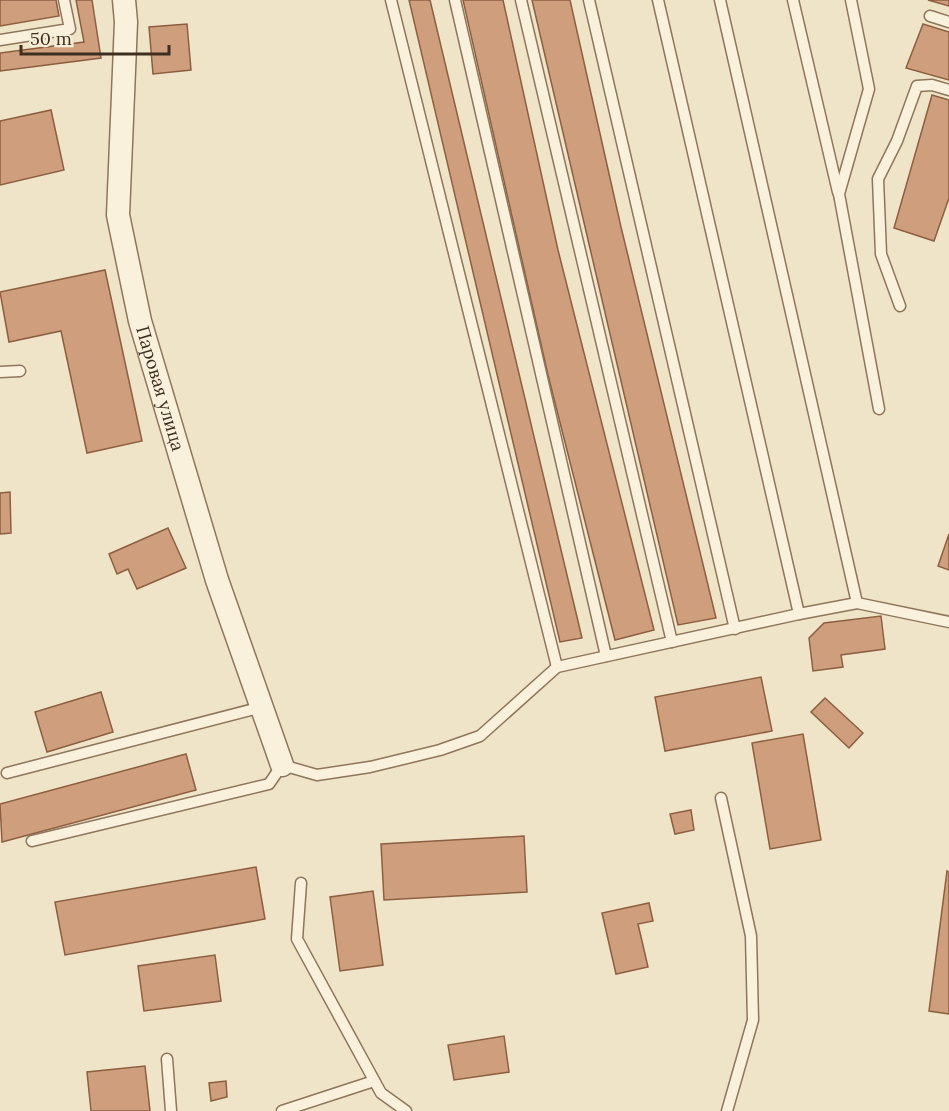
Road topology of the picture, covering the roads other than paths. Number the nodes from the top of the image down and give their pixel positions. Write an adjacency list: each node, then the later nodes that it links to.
1 (64, 0): 13 (lane)
2 (124, 0): 27 (street, Паровая улица)
3 (391, 0): 26 (lane)
4 (454, 0): 25 (lane)
5 (521, 0): 24 (lane)
6 (589, 0): 23 (lane)
7 (658, 0): 21 (lane)
8 (720, 0): 20 (lane)
9 (793, 0): 15 (lane)
10 (851, 0): 15 (lane)
11 (930, 16): 12 (lane)
12 (949, 22)
13 (0, 40)
14 (949, 90): 16 (lane)
15 (839, 194): 19 (lane)
16 (900, 306)
17 (20, 371): 18 (lane)
18 (0, 372)
19 (879, 408)
20 (857, 603): 21 (lane); 22 (lane)
21 (799, 614): 23 (lane)
22 (949, 622)
23 (735, 629): 24 (lane)
24 (672, 642): 25 (lane)
25 (606, 656): 26 (lane)
26 (557, 667): 28 (lane)
27 (262, 707): 28 (street, Паровая улица); 29 (lane)
28 (282, 765): 31 (lane)
29 (7, 773)
30 (721, 798): 38 (lane)
31 (32, 841)
32 (302, 883): 34 (lane)
33 (167, 1059): 35 (lane)
34 (374, 1081): 36 (lane); 37 (lane)
35 (171, 1111)
36 (282, 1111)
37 (406, 1111)
38 (727, 1111)

